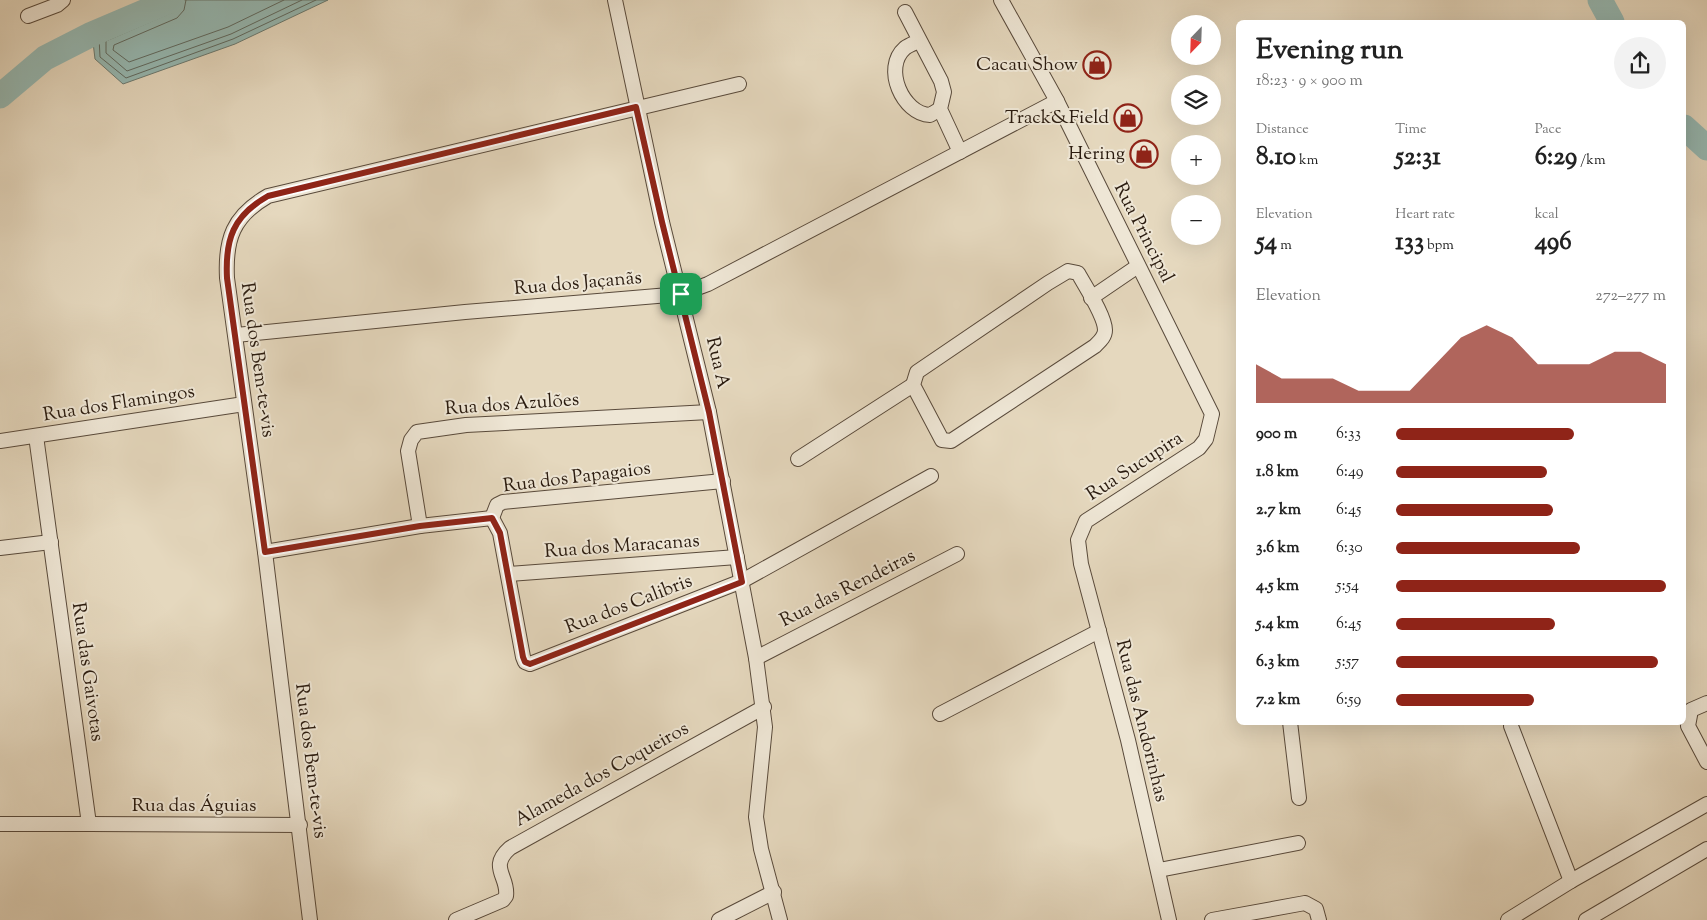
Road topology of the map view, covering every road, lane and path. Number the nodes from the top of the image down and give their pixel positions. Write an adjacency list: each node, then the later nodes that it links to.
1 (63, 0): 5 (street)
2 (616, 0): 9 (street, Rua A)
3 (1001, 0): 8 (street, Rua Principal)
4 (905, 12): 6 (street)
5 (28, 16)
6 (919, 41): 10 (street); 10 (street)
7 (739, 84): 9 (street, Rua dos Bem-te-vis)
8 (1057, 101): 11 (street, Rua dos Jaçanãs); 12 (street, Rua Principal)
9 (636, 107): 13 (street, Rua A); 15 (street, Rua dos Bem-te-vis)
10 (940, 110): 11 (street)
11 (960, 152): 13 (street, Rua dos Jaçanãs)
12 (1138, 266): 14 (street); 17 (street, Rua Principal)
13 (681, 294): 15 (street, Rua dos Jaçanãs); 19 (street, Rua A)
14 (1091, 298): 16 (street); 16 (street)
15 (236, 335): 18 (street, Rua dos Bem-te-vis)
16 (915, 378): 22 (street)
17 (1208, 403): 27 (street, Rua Sucupira)
18 (244, 404): 20 (street, Rua dos Flamingos); 30 (street, Rua dos Bem-te-vis)
19 (709, 412): 24 (street, Rua A); 26 (street, Rua dos Azulões)
20 (36, 436): 21 (street, Rua dos Flamingos); 28 (street, Rua das Gaivotas)
21 (0, 441)
22 (798, 459)
23 (931, 476): 34 (street, Rua dos Calibris)
24 (723, 481): 25 (street, Rua dos Papagaios); 32 (street, Rua A)
25 (492, 518): 26 (street, Rua dos Papagaios); 33 (street)
26 (420, 526): 30 (street, Rua dos Papagaios)
27 (1080, 532): 35 (street, Rua das Andorinhas)
28 (51, 542): 29 (street); 46 (street, Rua das Gaivotas)
29 (0, 548)
30 (265, 552): 47 (street, Rua dos Bem-te-vis)
31 (957, 554): 36 (street, Rua das Rendeiras)
32 (737, 557): 33 (street, Rua dos Maracanas); 34 (street, Rua A)
33 (509, 574): 34 (street, Rua dos Calibris)
34 (742, 582): 36 (street, Rua A)
35 (1099, 632): 39 (street); 50 (street, Rua das Andorinhas)
36 (756, 658): 38 (street, Rua A)
37 (1707, 703): 42 (street)
38 (764, 707): 52 (street, Rua A); 54 (street, Alameda dos Coqueiros)
39 (940, 714)
40 (1290, 725): 43 (street)
41 (1511, 726): 51 (street)
42 (1707, 762)
43 (1299, 798)
44 (1707, 804): 51 (street)
45 (0, 824): 46 (street)
46 (89, 824): 47 (street, Rua das Águias)
47 (300, 825): 53 (street, Rua dos Bem-te-vis)
48 (1298, 843): 50 (street)
49 (1707, 849): 61 (street)
50 (1158, 870): 57 (street, Rua das Andorinhas)
51 (1571, 881): 60 (street)
52 (774, 892): 55 (street); 56 (street, Rua A)
53 (310, 920)
54 (456, 920)
55 (719, 920)
56 (780, 920)
57 (1169, 920)
58 (1212, 920): 59 (street)
59 (1319, 920)
60 (1508, 920)
61 (1586, 920)

